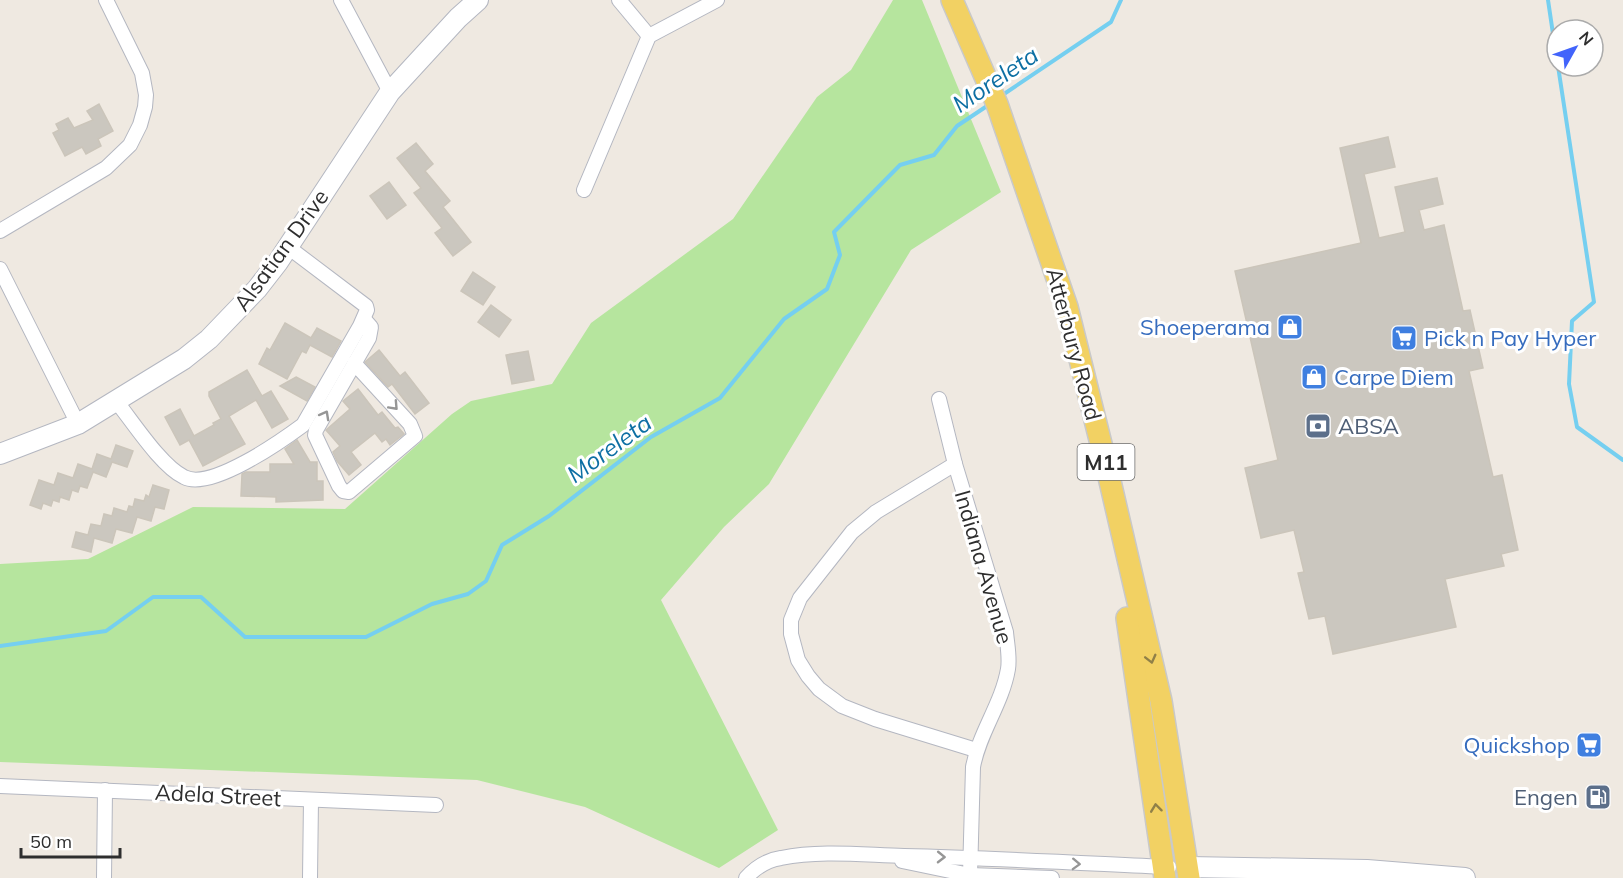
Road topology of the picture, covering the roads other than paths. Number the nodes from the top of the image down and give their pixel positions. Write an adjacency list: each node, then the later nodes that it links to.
1 (106, 0): 13 (street)
2 (341, 0): 10 (street)
3 (478, 0): 10 (street, Alsatian Drive)
4 (619, 0): 8 (street)
5 (717, 0): 8 (street)
6 (936, 0): 9 (main road, Atterbury Road / M11)
7 (952, 0): 9 (main road, Atterbury Road / M11)
8 (649, 36): 12 (street)
9 (971, 62): 11 (main road, Atterbury Road / M11)
10 (390, 92): 14 (street, Alsatian Drive)
11 (1004, 144): 30 (main road, Atterbury Road / M11, one-way to 11); 31 (main road, Atterbury Road / M11, one-way to 31)
12 (584, 190)
13 (0, 231)
14 (288, 247): 16 (street); 19 (street, Alsatian Drive)
15 (0, 269): 20 (street)
16 (365, 312): 17 (street); 19 (street)
17 (354, 363): 17 (street, one-way to 17)
18 (939, 399): 22 (street, Indiana Avenue)
19 (116, 401): 20 (street, Alsatian Drive)
20 (78, 424): 21 (street, Alsatian Drive)
21 (0, 454)
22 (955, 464): 23 (street, Indiana Avenue); 23 (street)
23 (976, 750): 29 (street, Indiana Avenue)
24 (0, 786): 25 (street, Adela Street)
25 (105, 790): 26 (street, Adela Street); 34 (street)
26 (311, 800): 27 (street, Adela Street); 35 (street)
27 (436, 805)
28 (883, 855): 29 (street, one-way to 29); 33 (street); 36 (street)
29 (971, 858): 30 (street, one-way to 30); 33 (street, Indiana Avenue)
30 (1164, 872): 31 (street)
31 (1188, 873): 32 (street)
32 (1410, 874): 38 (street); 39 (street)
33 (970, 875): 37 (street)
34 (104, 878)
35 (310, 878)
36 (746, 878)
37 (1052, 878)
38 (1385, 878)
39 (1465, 878)

